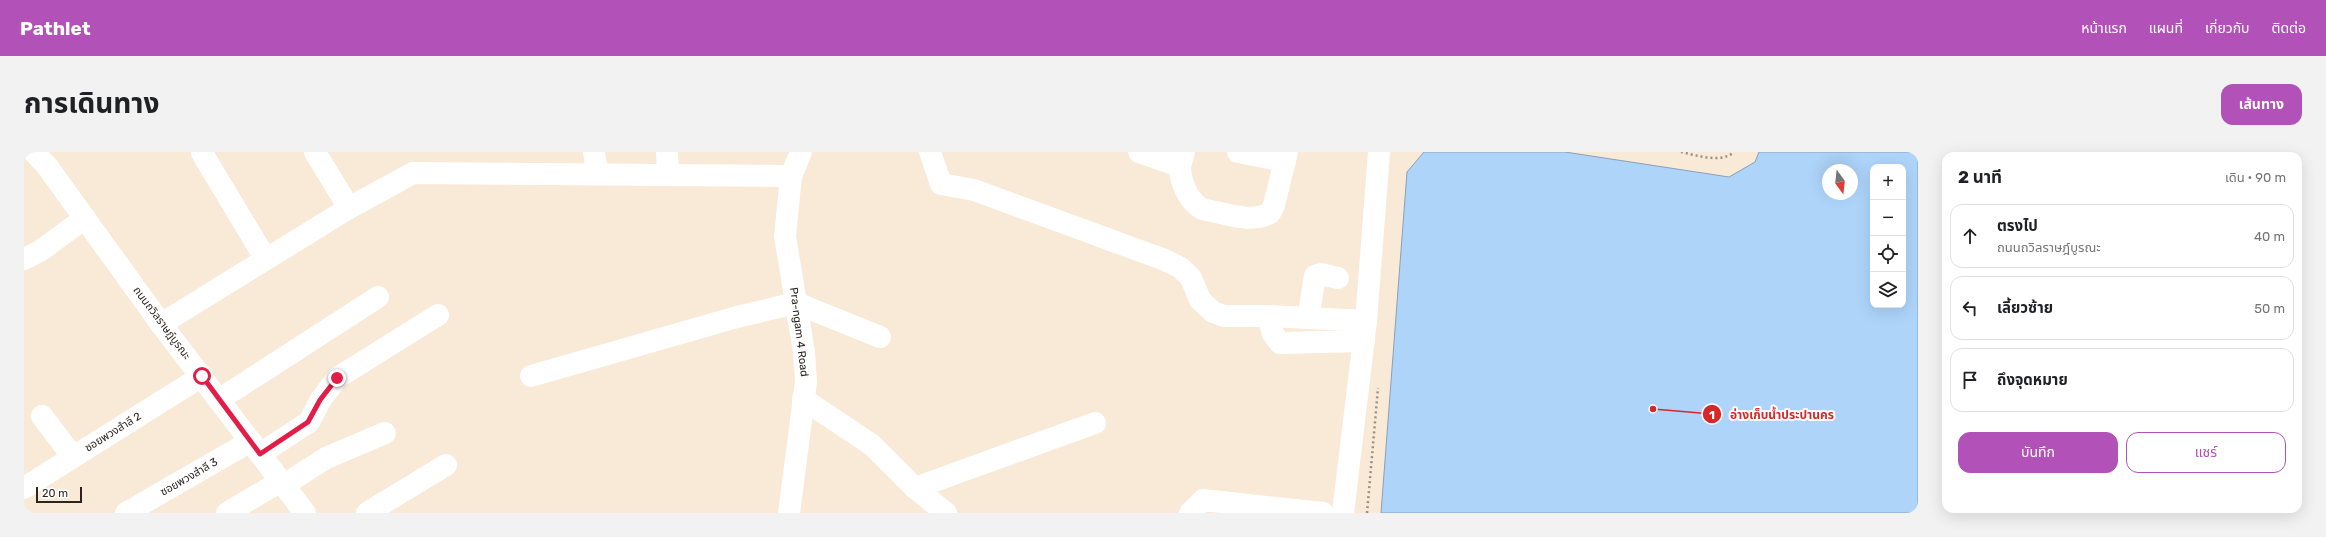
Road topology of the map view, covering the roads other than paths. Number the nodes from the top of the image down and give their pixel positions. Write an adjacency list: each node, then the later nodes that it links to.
1 (34, 152): 17 (street, ถนนถวิลราษฎ์บูรณะ)
2 (202, 152): 18 (street)
3 (316, 152): 16 (street)
4 (594, 152): 13 (street)
5 (667, 152): 14 (street)
6 (801, 152): 15 (street, Pra-ngam 4 Road)
7 (930, 152): 24 (street)
8 (1139, 152): 12 (street)
9 (1238, 152): 11 (street)
10 (1379, 152): 27 (street)
11 (1286, 156): 12 (street)
12 (1182, 159)
13 (597, 173): 14 (street); 16 (street)
14 (668, 174): 15 (street)
15 (791, 176): 22 (street, Pra-ngam 4 Road)
16 (349, 208): 18 (street)
17 (85, 218): 19 (street); 26 (street, ถนนถวิลราษฎ์บูรณะ)
18 (265, 258): 26 (street)
19 (24, 259)
20 (1338, 278): 25 (street)
21 (378, 298): 31 (street)
22 (796, 303): 28 (street); 30 (street); 32 (street, Pra-ngam 4 Road)
23 (438, 315): 36 (street, ซอยพวงสำลี 3)
24 (1268, 316): 25 (street); 27 (street)
25 (1308, 318): 27 (street)
26 (161, 324): 29 (street, ถนนถวิลราษฎ์บูรณะ)
27 (1365, 331): 50 (street)
28 (880, 337)
29 (202, 376): 31 (street, ถนนถวิลราษฎ์บูรณะ); 37 (street, ซอยพวงสำลี 2)
30 (531, 376)
31 (220, 399): 36 (street, ถนนถวิลราษฎ์บูรณะ)
32 (803, 399): 41 (street); 46 (street, Pra-ngam 4 Road)
33 (42, 416): 37 (street)
34 (1095, 423): 41 (street)
35 (385, 433): 39 (street)
36 (256, 448): 39 (street, ถนนถวิลราษฎ์บูรณะ); 42 (street, ซอยพวงสำลี 3)
37 (73, 457): 40 (street, ซอยพวงสำลี 2)
38 (446, 465): 45 (street)
39 (282, 483): 43 (street); 44 (street, ถนนถวิลราษฎ์บูรณะ)
40 (24, 488)
41 (915, 488): 47 (street)
42 (126, 513)
43 (227, 513)
44 (305, 513)
45 (367, 513)
46 (789, 513)
47 (946, 513)
48 (1190, 513): 49 (street)
49 (1323, 513)
50 (1343, 513)

